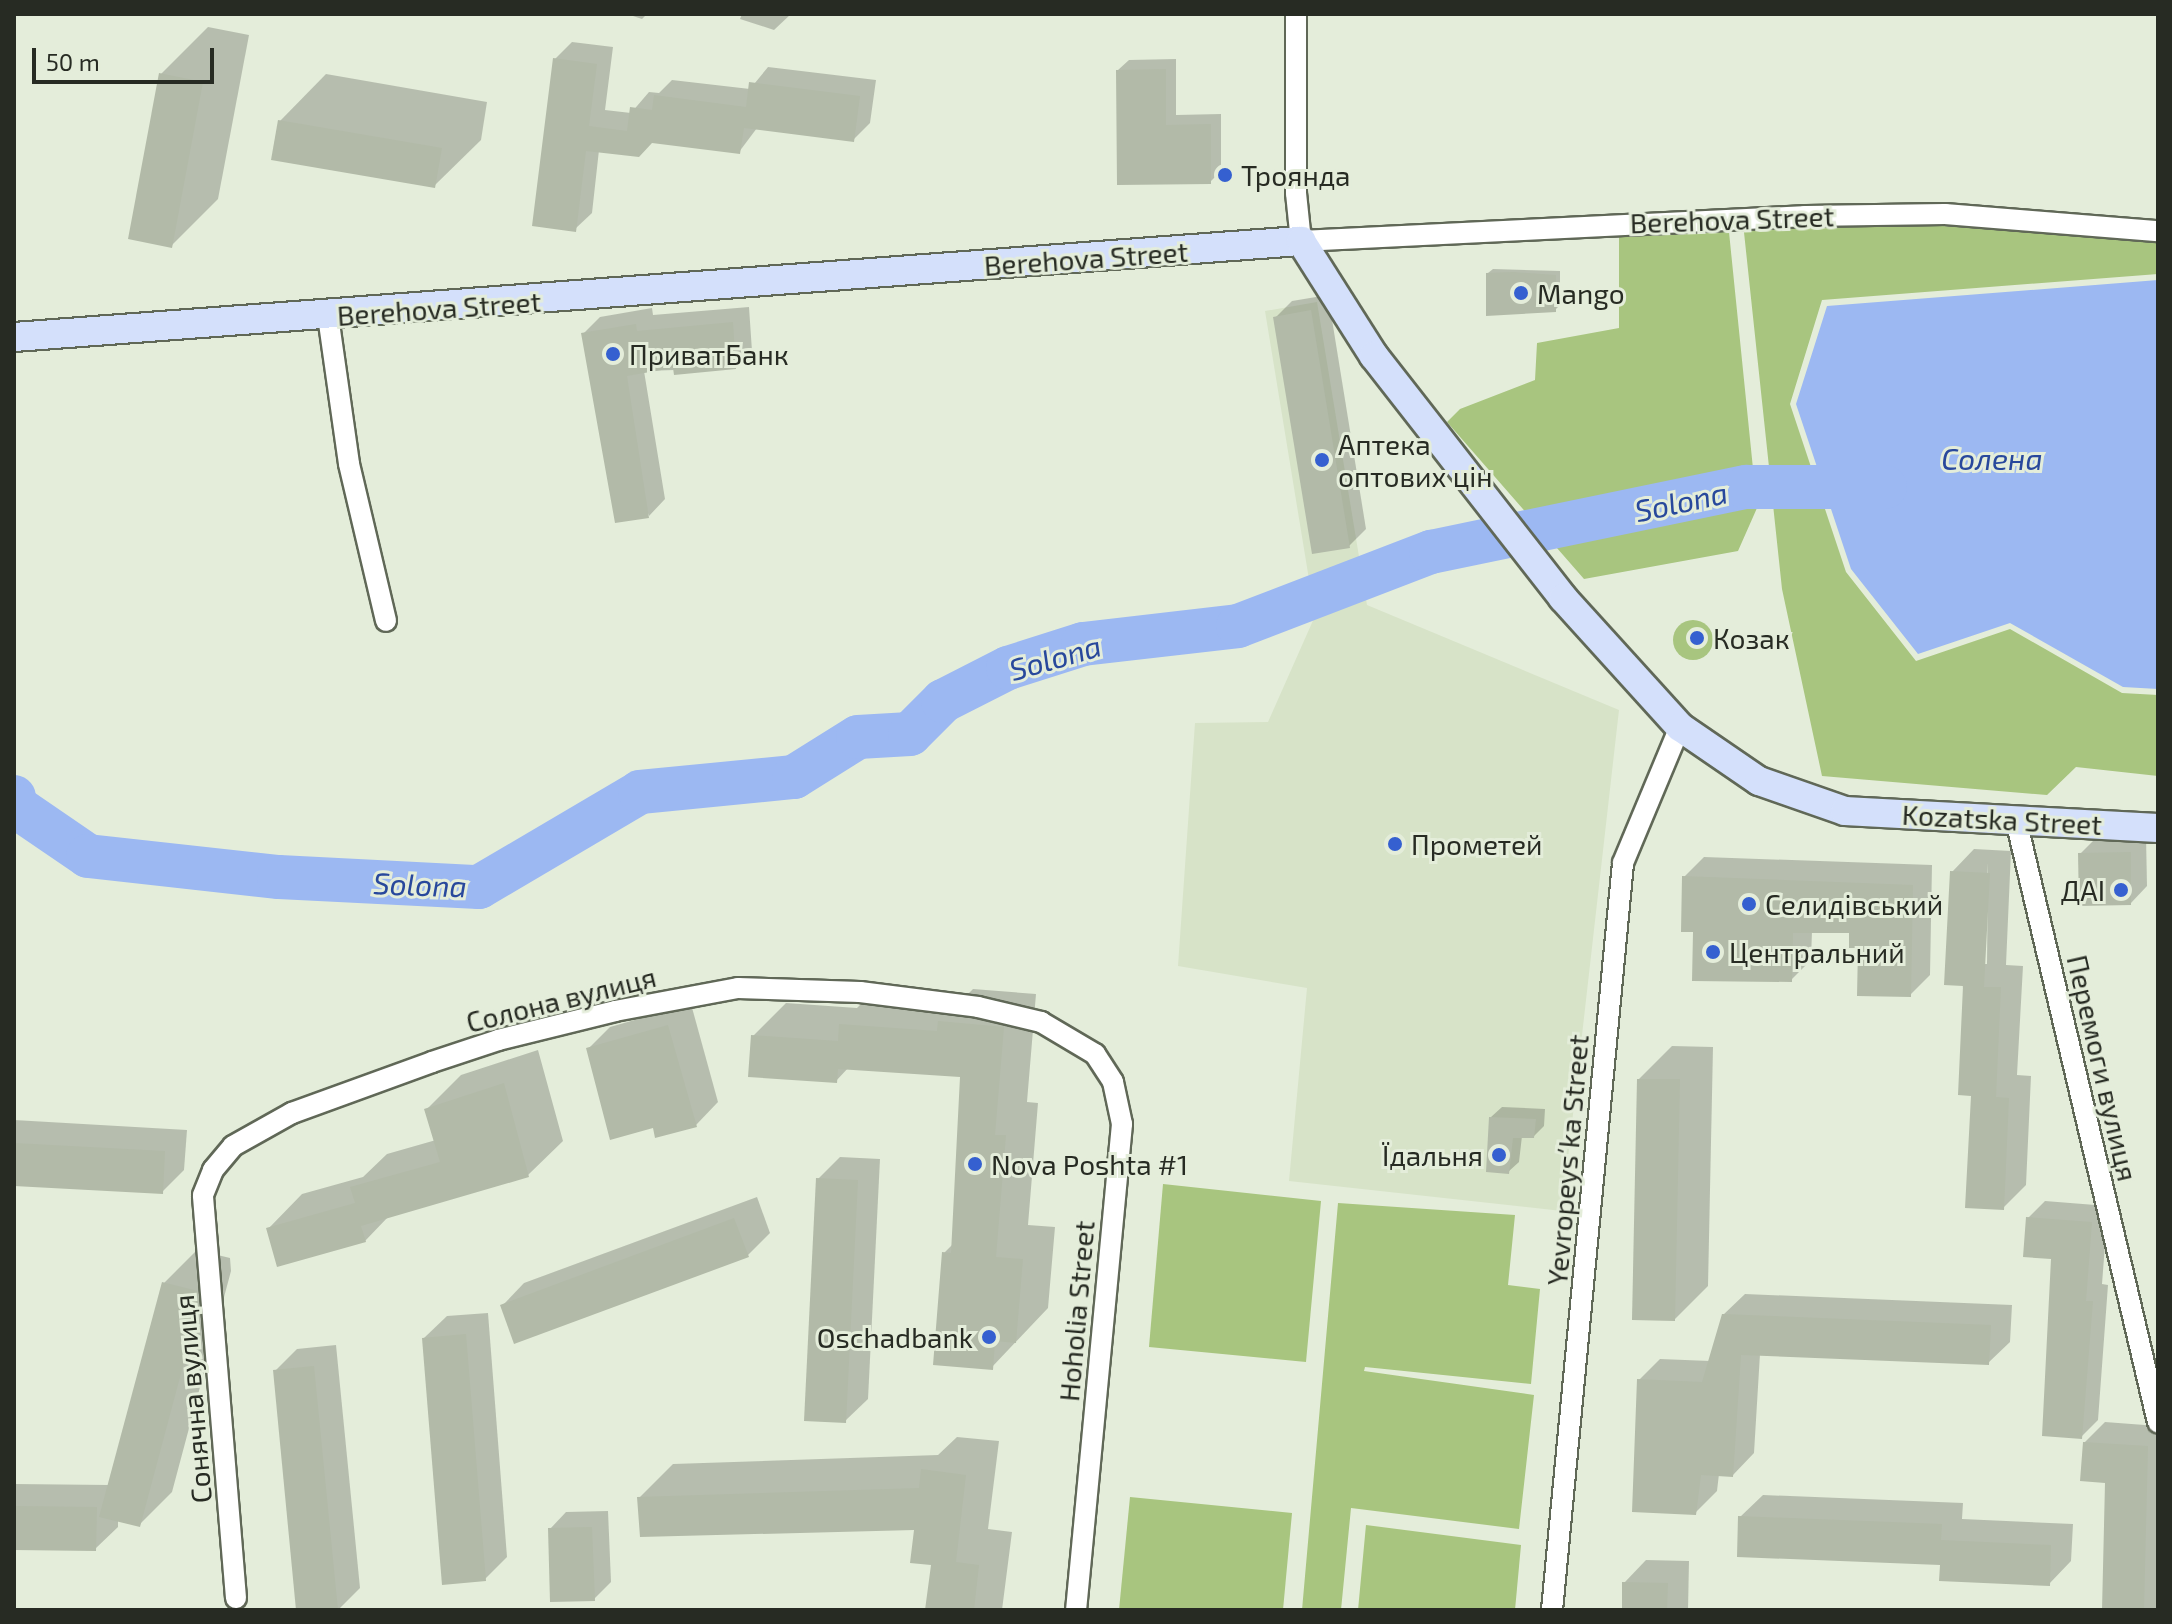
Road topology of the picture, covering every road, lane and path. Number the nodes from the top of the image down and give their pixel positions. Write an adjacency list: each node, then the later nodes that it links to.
1 (1296, 14): 3 (street)
2 (2158, 231): 3 (street, Berehova Street)
3 (1301, 241): 4 (main road, Berehova Street); 7 (main road, Kozatska Street)
4 (328, 316): 5 (main road, Berehova Street); 6 (street)
5 (14, 337)
6 (386, 621)
7 (1680, 727): 8 (main road, Kozatska Street); 15 (street, Yevropeysʹka Street)
8 (2016, 820): 9 (main road, Kozatska Street); 12 (street, Перемоги вулиця)
9 (2158, 828)
10 (978, 1007): 11 (street, Солона вулиця); 14 (street, Hoholia Street)
11 (203, 1195): 13 (street, Сонячна вулиця)
12 (2158, 1422)
13 (236, 1598)
14 (1076, 1610)
15 (1552, 1610)

